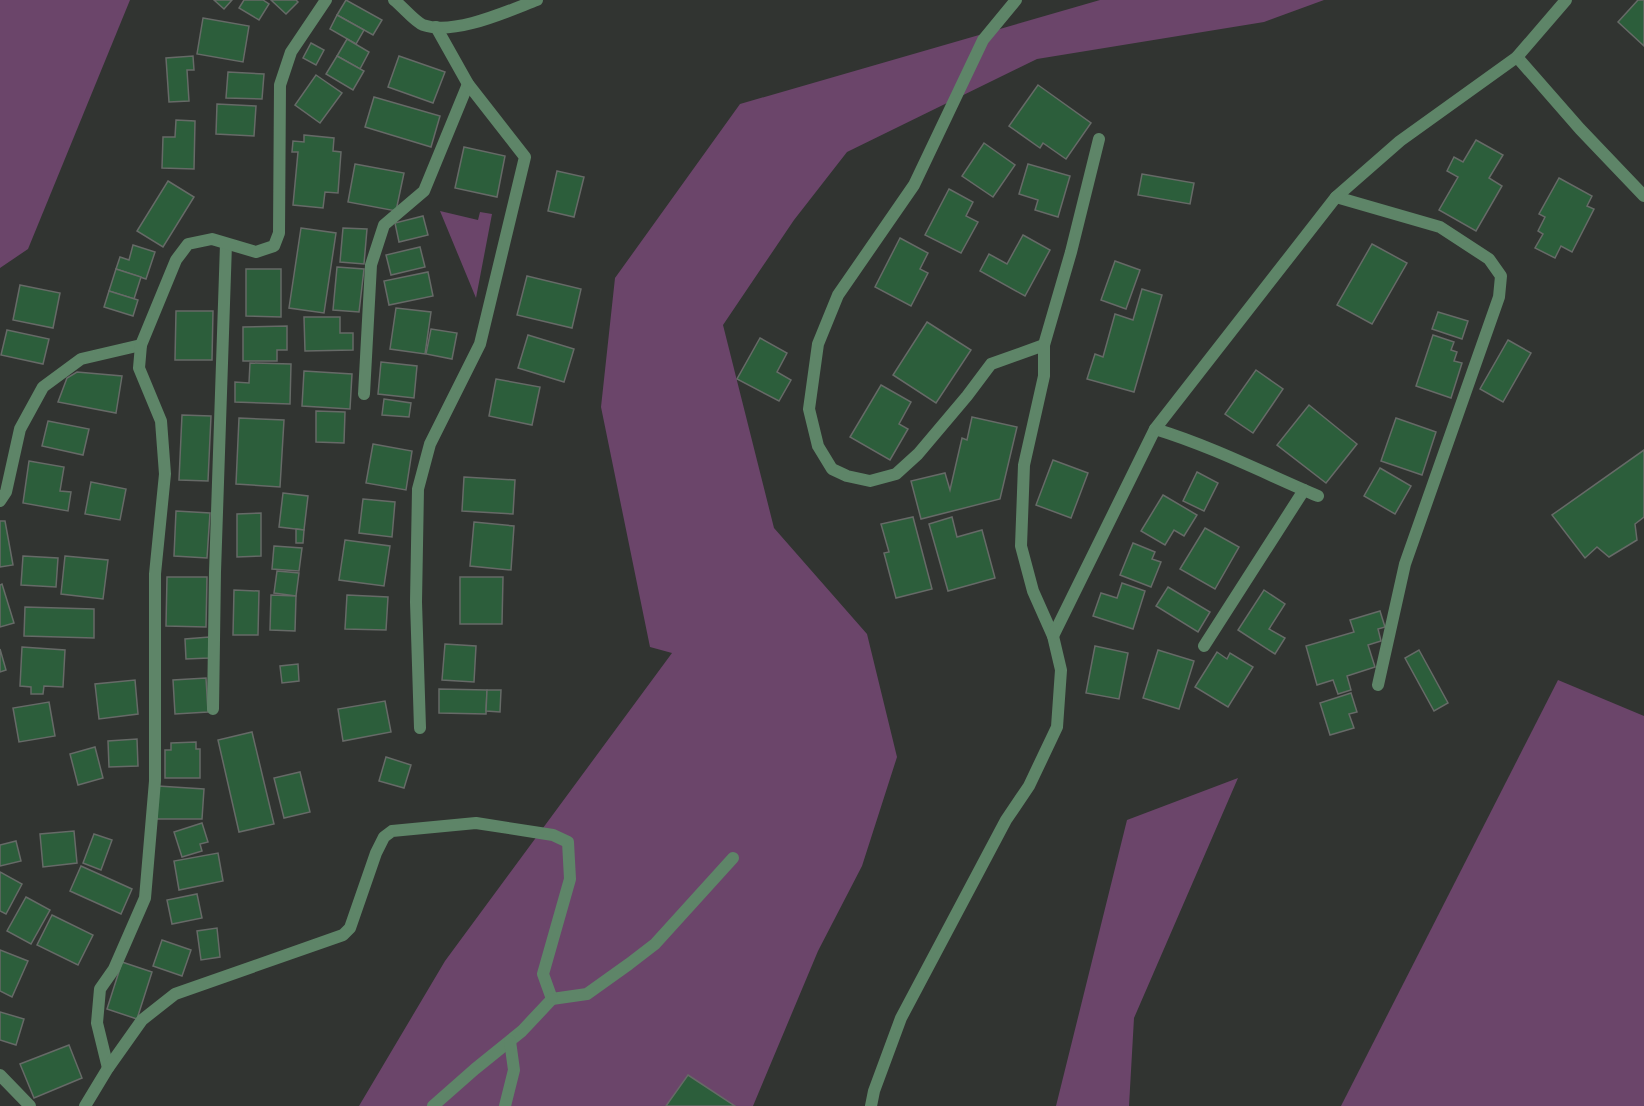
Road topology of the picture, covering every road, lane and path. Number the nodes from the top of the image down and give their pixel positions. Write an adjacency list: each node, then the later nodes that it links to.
1 (326, 0): 12 (street)
2 (394, 0): 6 (street)
3 (537, 0): 6 (street)
4 (1016, 0): 14 (street)
5 (1566, 0): 7 (street)
6 (436, 27): 8 (street)
7 (1517, 57): 10 (street); 11 (street)
8 (468, 84): 15 (street); 24 (street)
9 (1098, 139): 14 (street)
10 (1644, 196)
11 (1336, 197): 16 (street); 22 (street)
12 (226, 243): 13 (street); 23 (street)
13 (141, 345): 19 (street); 28 (street)
14 (1044, 345): 20 (street)
15 (364, 394)
16 (1155, 429): 17 (street); 20 (street)
17 (1304, 490): 18 (street); 21 (street)
18 (1317, 496)
19 (0, 501)
20 (1053, 636): 34 (street)
21 (1204, 646)
22 (1378, 685)
23 (213, 709)
24 (420, 728)
25 (733, 858): 26 (street)
26 (552, 999): 27 (street); 28 (street)
27 (510, 1041): 32 (street); 33 (street)
28 (108, 1068): 31 (street)
29 (0, 1075): 30 (street)
30 (30, 1106)
31 (84, 1106)
32 (433, 1106)
33 (505, 1106)
34 (871, 1106)

